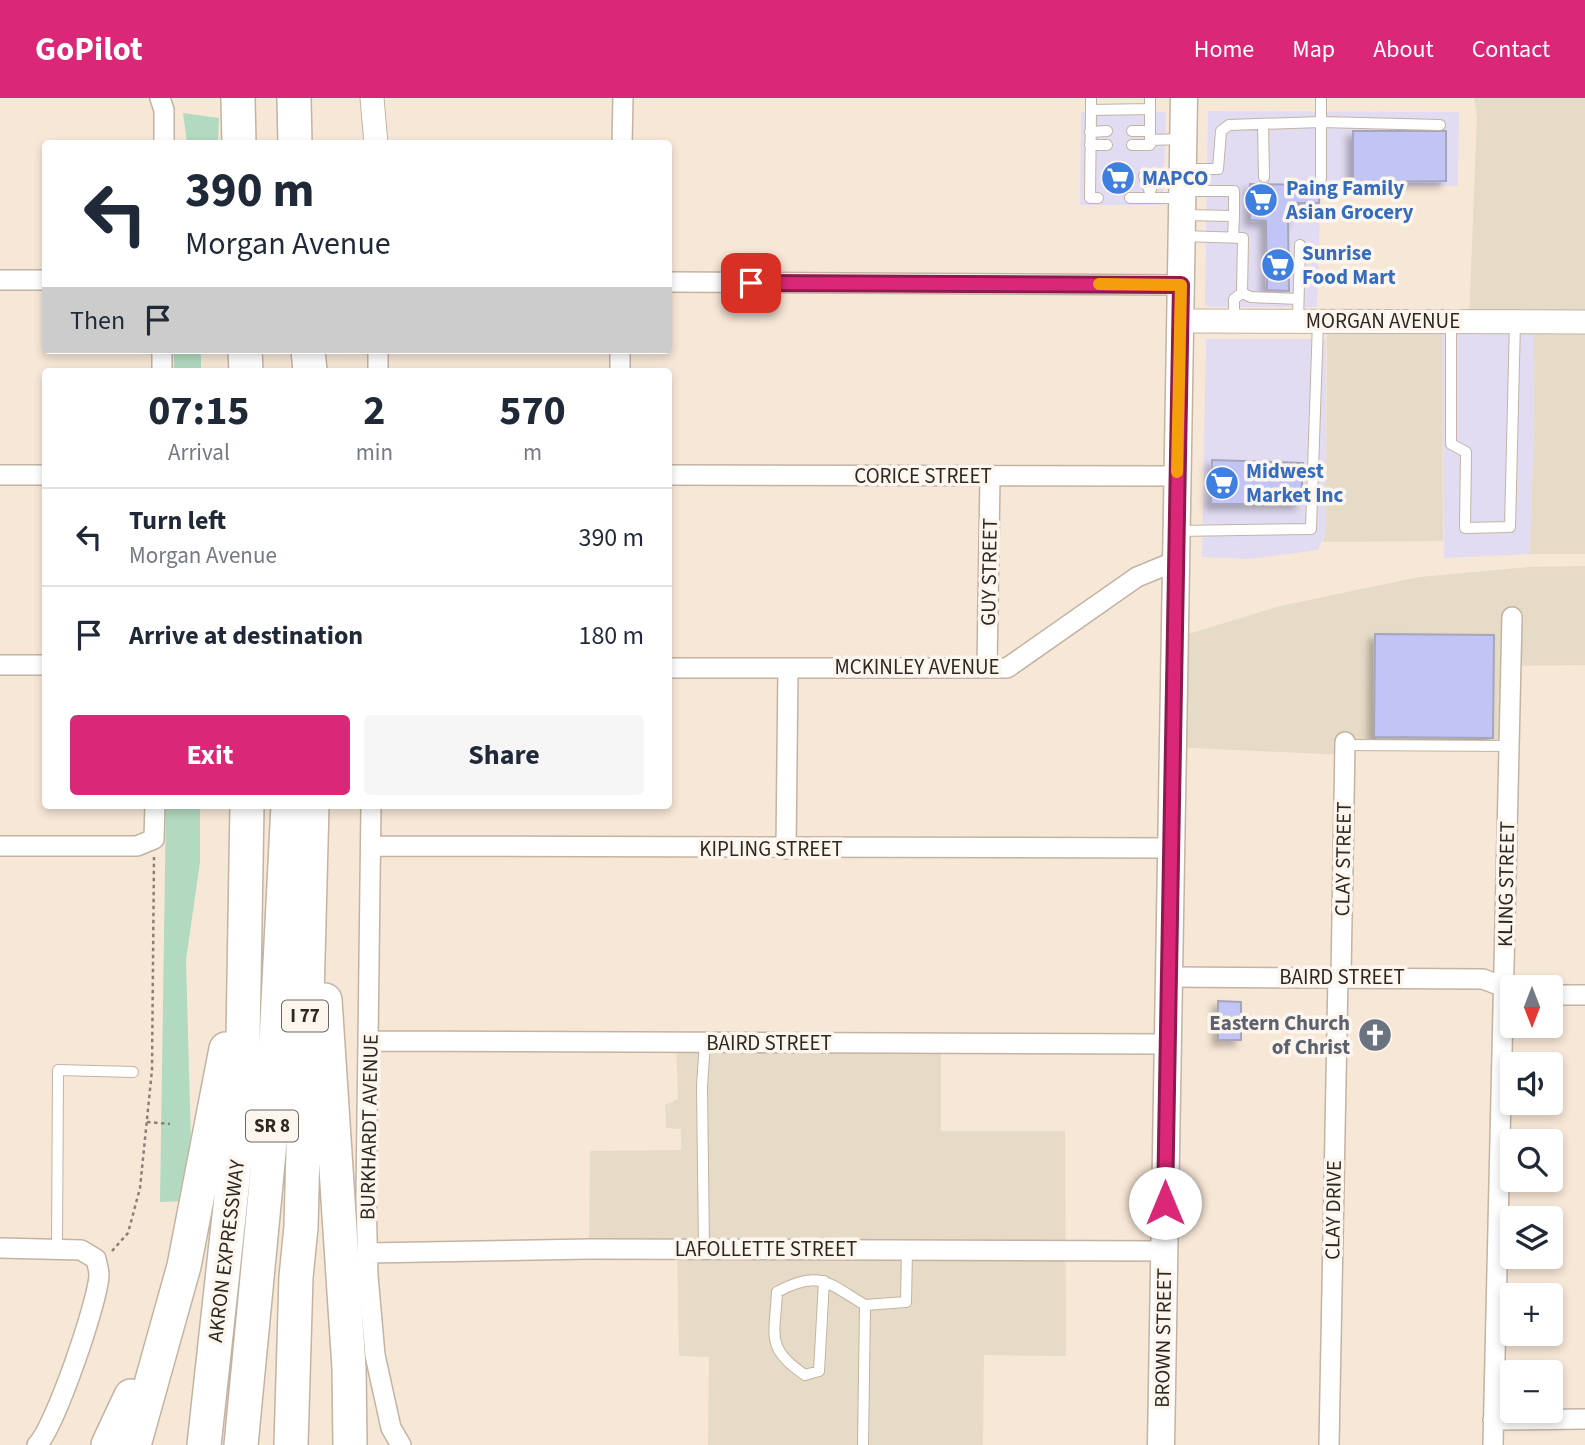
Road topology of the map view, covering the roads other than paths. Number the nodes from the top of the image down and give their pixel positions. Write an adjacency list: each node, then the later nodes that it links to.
1 (160, 98): 19 (street)
2 (238, 98): 20 (highway)
3 (294, 98): 21 (highway)
4 (372, 98): 22 (street)
5 (623, 98): 23 (street)
6 (1091, 98): 11 (lane)
7 (1150, 98): 10 (lane)
8 (1184, 98): 18 (main road, BROWN STREET)
9 (1321, 98): 12 (lane)
10 (1150, 109): 11 (lane); 27 (lane)
11 (1091, 110): 17 (lane)
12 (1321, 122): 13 (lane); 14 (lane); 30 (lane)
13 (1264, 124): 29 (lane); 34 (lane)
14 (1440, 125)
15 (1107, 131): 17 (lane)
16 (1132, 131): 27 (lane)
17 (1090, 132): 24 (lane)
18 (1184, 139): 27 (lane); 34 (main road, BROWN STREET)
19 (164, 140)
20 (239, 140)
21 (295, 140)
22 (376, 140)
23 (622, 140)
24 (1090, 145): 25 (lane); 32 (lane)
25 (1107, 145)
26 (1132, 145): 27 (lane)
27 (1150, 146)
28 (1149, 176): 31 (lane)
29 (1264, 177)
30 (1321, 178)
31 (1150, 195): 33 (lane); 34 (lane)
32 (1098, 198)
33 (1130, 198)
34 (1183, 202): 35 (lane); 35 (lane); 36 (lane); 41 (main road, BROWN STREET)
35 (1234, 216): 36 (lane)
36 (1233, 237): 42 (lane)
37 (1300, 245): 43 (lane)
38 (0, 280): 39 (street)
39 (42, 280)
40 (672, 282): 41 (street)
41 (1181, 285): 44 (main road, BROWN STREET)
42 (1242, 293): 43 (lane); 45 (lane)
43 (1305, 314): 45 (street, MORGAN AVENUE); 46 (street, MORGAN AVENUE); 54 (lane)
44 (1181, 321): 45 (street, MORGAN AVENUE); 52 (main road, BROWN STREET)
45 (1234, 321)
46 (1451, 321): 47 (street, MORGAN AVENUE); 47 (lane)
47 (1515, 322): 48 (street, MORGAN AVENUE)
48 (1585, 322)
49 (0, 475): 50 (street)
50 (42, 475)
51 (672, 475): 53 (street, CORICE STREET)
52 (1177, 476): 53 (street, CORICE STREET); 54 (main road, BROWN STREET)
53 (990, 477): 61 (street, GUY STREET)
54 (1176, 531): 55 (main road, BROWN STREET)
55 (1176, 561): 61 (street, MCKINLEY AVENUE); 71 (main road, BROWN STREET)
56 (1512, 617): 63 (street, KLING STREET)
57 (0, 665): 58 (street)
58 (42, 665)
59 (672, 668): 60 (street, MCKINLEY AVENUE)
60 (788, 668): 61 (street, MCKINLEY AVENUE); 72 (street)
61 (987, 668)
62 (1344, 744): 63 (lane); 76 (street, CLAY STREET)
63 (1509, 746): 75 (street, KLING STREET)
64 (155, 809): 69 (street)
65 (247, 809): 74 (highway, AKRON EXPRESSWAY)
66 (288, 809): 101 (highway, AKRON EXPRESSWAY / SR 8)
67 (312, 809): 73 (highway, I 77)
68 (371, 809): 70 (street, BURKHARDT AVENUE)
69 (0, 846)
70 (371, 846): 72 (street, KIPLING STREET); 82 (street, BURKHARDT AVENUE)
71 (1171, 848): 72 (street, KIPLING STREET); 77 (main road, BROWN STREET)
72 (786, 849)
73 (309, 877): 102 (highway, I 77); 103 (highway)
74 (247, 891): 86 (highway); 100 (highway, AKRON EXPRESSWAY / SR 8)
75 (1508, 975)
76 (1340, 976): 77 (street, BAIRD STREET); 78 (street, BAIRD STREET); 107 (street, CLAY DRIVE)
77 (1170, 977): 84 (main road, BROWN STREET)
78 (1500, 986)
79 (1563, 995): 80 (street)
80 (1585, 995)
81 (1506, 1038): 96 (street, KLING STREET)
82 (370, 1041): 83 (street, BAIRD STREET); 92 (street, BURKHARDT AVENUE)
83 (705, 1042): 84 (street, BAIRD STREET); 89 (lane)
84 (1168, 1044): 91 (main road, BROWN STREET)
85 (133, 1072): 88 (lane)
86 (200, 1196): 98 (highway); 99 (highway)
87 (0, 1248): 88 (street)
88 (57, 1248): 97 (street)
89 (704, 1249): 90 (street, LAFOLLETTE STREET); 92 (street, LAFOLLETTE STREET)
90 (907, 1250): 91 (street, LAFOLLETTE STREET); 94 (lane)
91 (1165, 1251): 106 (main road, BROWN STREET)
92 (368, 1253): 104 (street, BURKHARDT AVENUE)
93 (824, 1281): 93 (lane); 94 (lane)
94 (865, 1305): 105 (lane)
95 (1585, 1419): 96 (street)
96 (1493, 1420): 108 (street, KLING STREET)
97 (37, 1445)
98 (108, 1445)
99 (134, 1445)
100 (204, 1445)
101 (242, 1445)
102 (291, 1445)
103 (351, 1445)
104 (401, 1445)
105 (863, 1445)
106 (1161, 1445)
107 (1329, 1445)
108 (1493, 1445)

